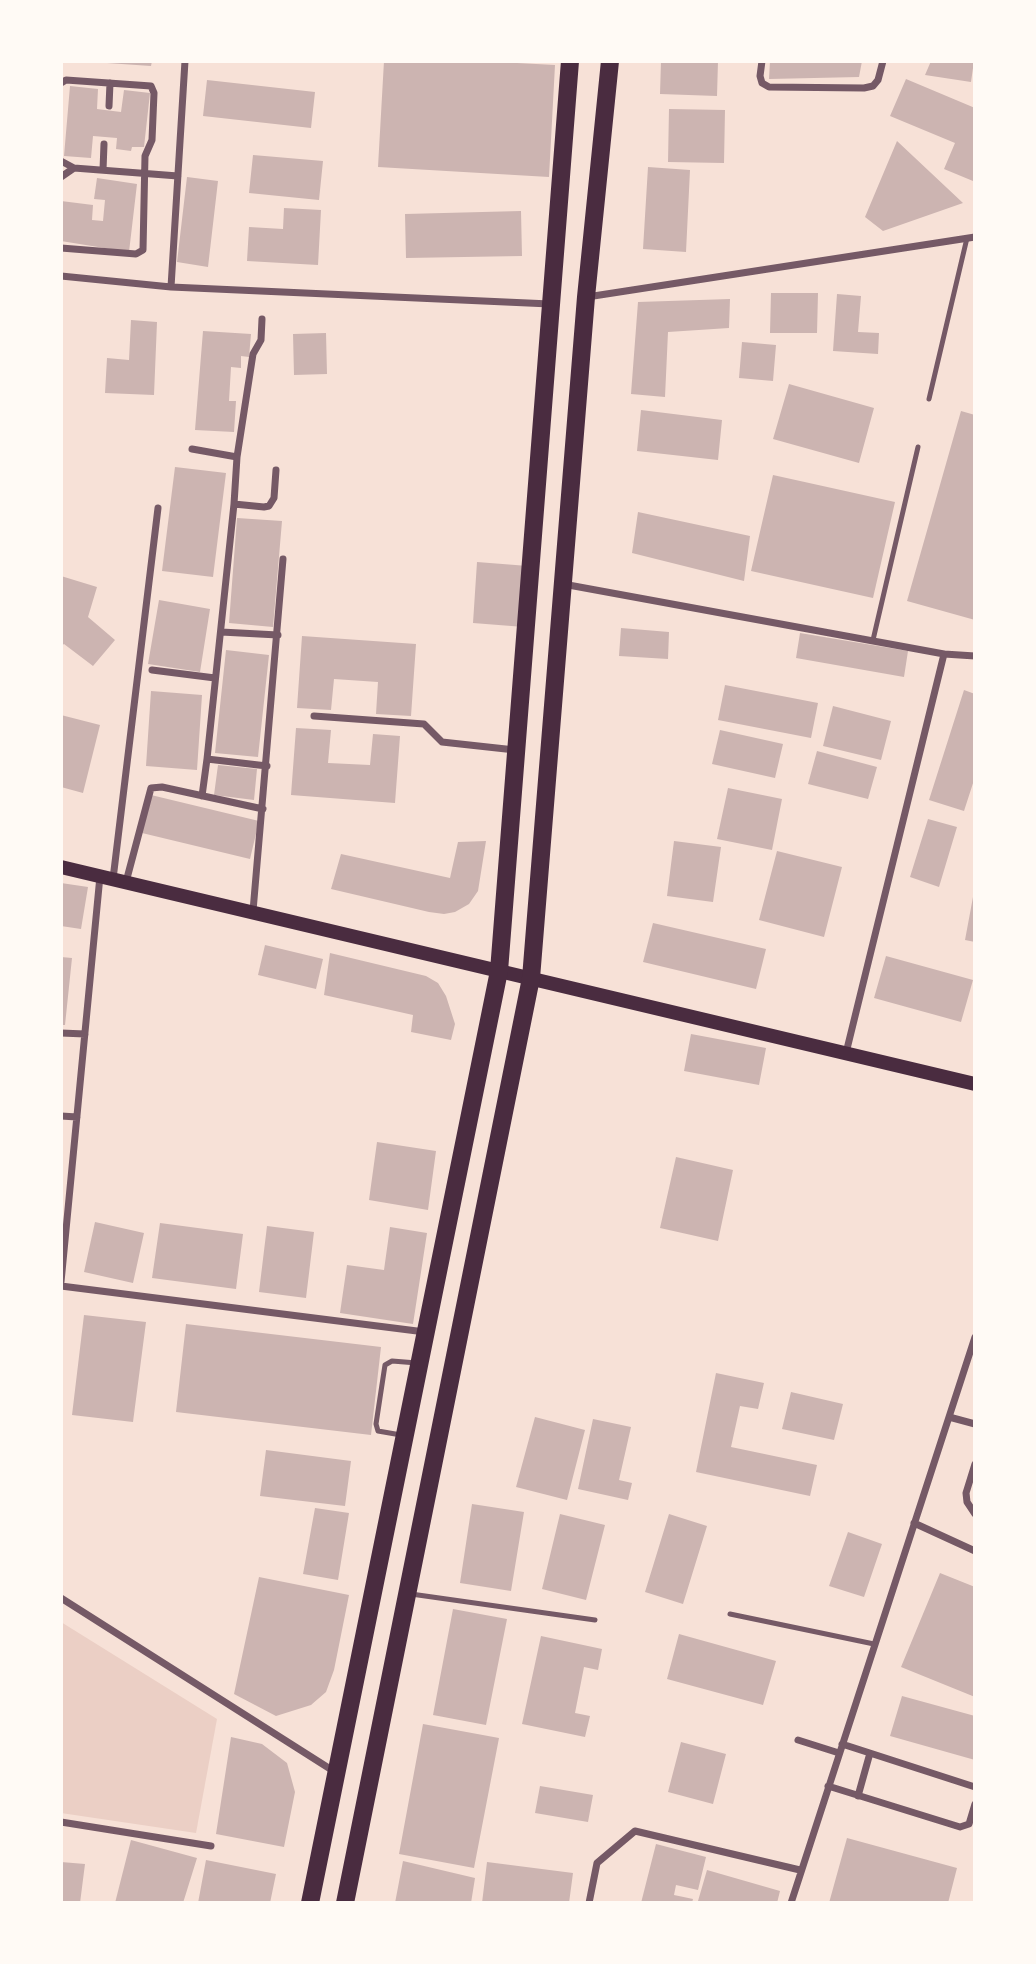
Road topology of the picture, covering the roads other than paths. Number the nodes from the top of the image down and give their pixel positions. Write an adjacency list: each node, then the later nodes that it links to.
1 (185, 61): 14 (street)
2 (570, 61): 21 (main road)
3 (610, 61): 20 (main road)
4 (762, 61): 5 (street)
5 (883, 61)
6 (61, 83): 7 (street)
7 (110, 83): 8 (street); 13 (street)
8 (109, 106)
9 (104, 145): 12 (street)
10 (61, 161): 11 (street)
11 (74, 168): 12 (street); 15 (street)
12 (103, 170): 13 (street)
13 (144, 173): 14 (street); 17 (street)
14 (178, 176): 19 (street)
15 (61, 177)
16 (971, 237): 20 (street); 23 (lane)
17 (61, 248)
18 (61, 276): 19 (street)
19 (171, 287): 21 (street)
20 (586, 297): 31 (main road)
21 (551, 304): 40 (main road)
22 (262, 319): 26 (street)
23 (929, 399)
24 (918, 447): 34 (lane)
25 (192, 449): 26 (street)
26 (237, 457): 28 (street)
27 (276, 470): 28 (street)
28 (234, 504): 32 (street)
29 (158, 508): 46 (street)
30 (283, 559): 33 (street)
31 (563, 584): 34 (street); 49 (main road)
32 (221, 632): 33 (street); 38 (street)
33 (278, 635): 42 (street)
34 (873, 640): 35 (street)
35 (944, 654): 36 (street); 52 (street)
36 (975, 656)
37 (152, 670): 38 (street)
38 (215, 678): 41 (street)
39 (314, 716): 40 (street)
40 (516, 751): 48 (main road)
41 (207, 759): 42 (street); 43 (street)
42 (267, 766): 44 (street)
43 (202, 796): 44 (street); 46 (street)
44 (263, 809): 47 (street)
45 (61, 867): 46 (main road)
46 (113, 879): 47 (main road); 51 (street)
47 (253, 911): 48 (main road)
48 (499, 971): 49 (main road); 59 (main road)
49 (531, 978): 52 (main road); 69 (main road)
50 (61, 1033): 51 (street)
51 (85, 1034): 55 (street)
52 (846, 1053): 53 (main road)
53 (975, 1084)
54 (61, 1116): 55 (street)
55 (77, 1117): 57 (street)
56 (61, 1189): 57 (street)
57 (70, 1189): 58 (street)
58 (61, 1284): 59 (street)
59 (426, 1332): 61 (main road)
60 (975, 1337): 62 (street)
61 (419, 1363): 64 (main road); 64 (lane)
62 (949, 1417): 63 (street); 67 (street)
63 (975, 1424)
64 (404, 1436): 77 (main road)
65 (975, 1464): 66 (street)
66 (975, 1514)
67 (914, 1523): 68 (street); 73 (street)
68 (975, 1551)
69 (408, 1593): 72 (lane); 86 (main road)
70 (61, 1598): 77 (street)
71 (730, 1614): 73 (lane)
72 (595, 1620)
73 (874, 1644): 75 (street)
74 (798, 1740): 75 (street)
75 (840, 1749): 76 (street); 78 (street)
76 (870, 1753): 79 (street); 80 (street)
77 (336, 1773): 85 (main road)
78 (828, 1786): 80 (street); 84 (street)
79 (975, 1787)
80 (858, 1796): 81 (street)
81 (975, 1804)
82 (61, 1822): 83 (street)
83 (211, 1846)
84 (800, 1870): 87 (street); 88 (street)
85 (310, 1903)
86 (345, 1903)
87 (589, 1903)
88 (791, 1903)

